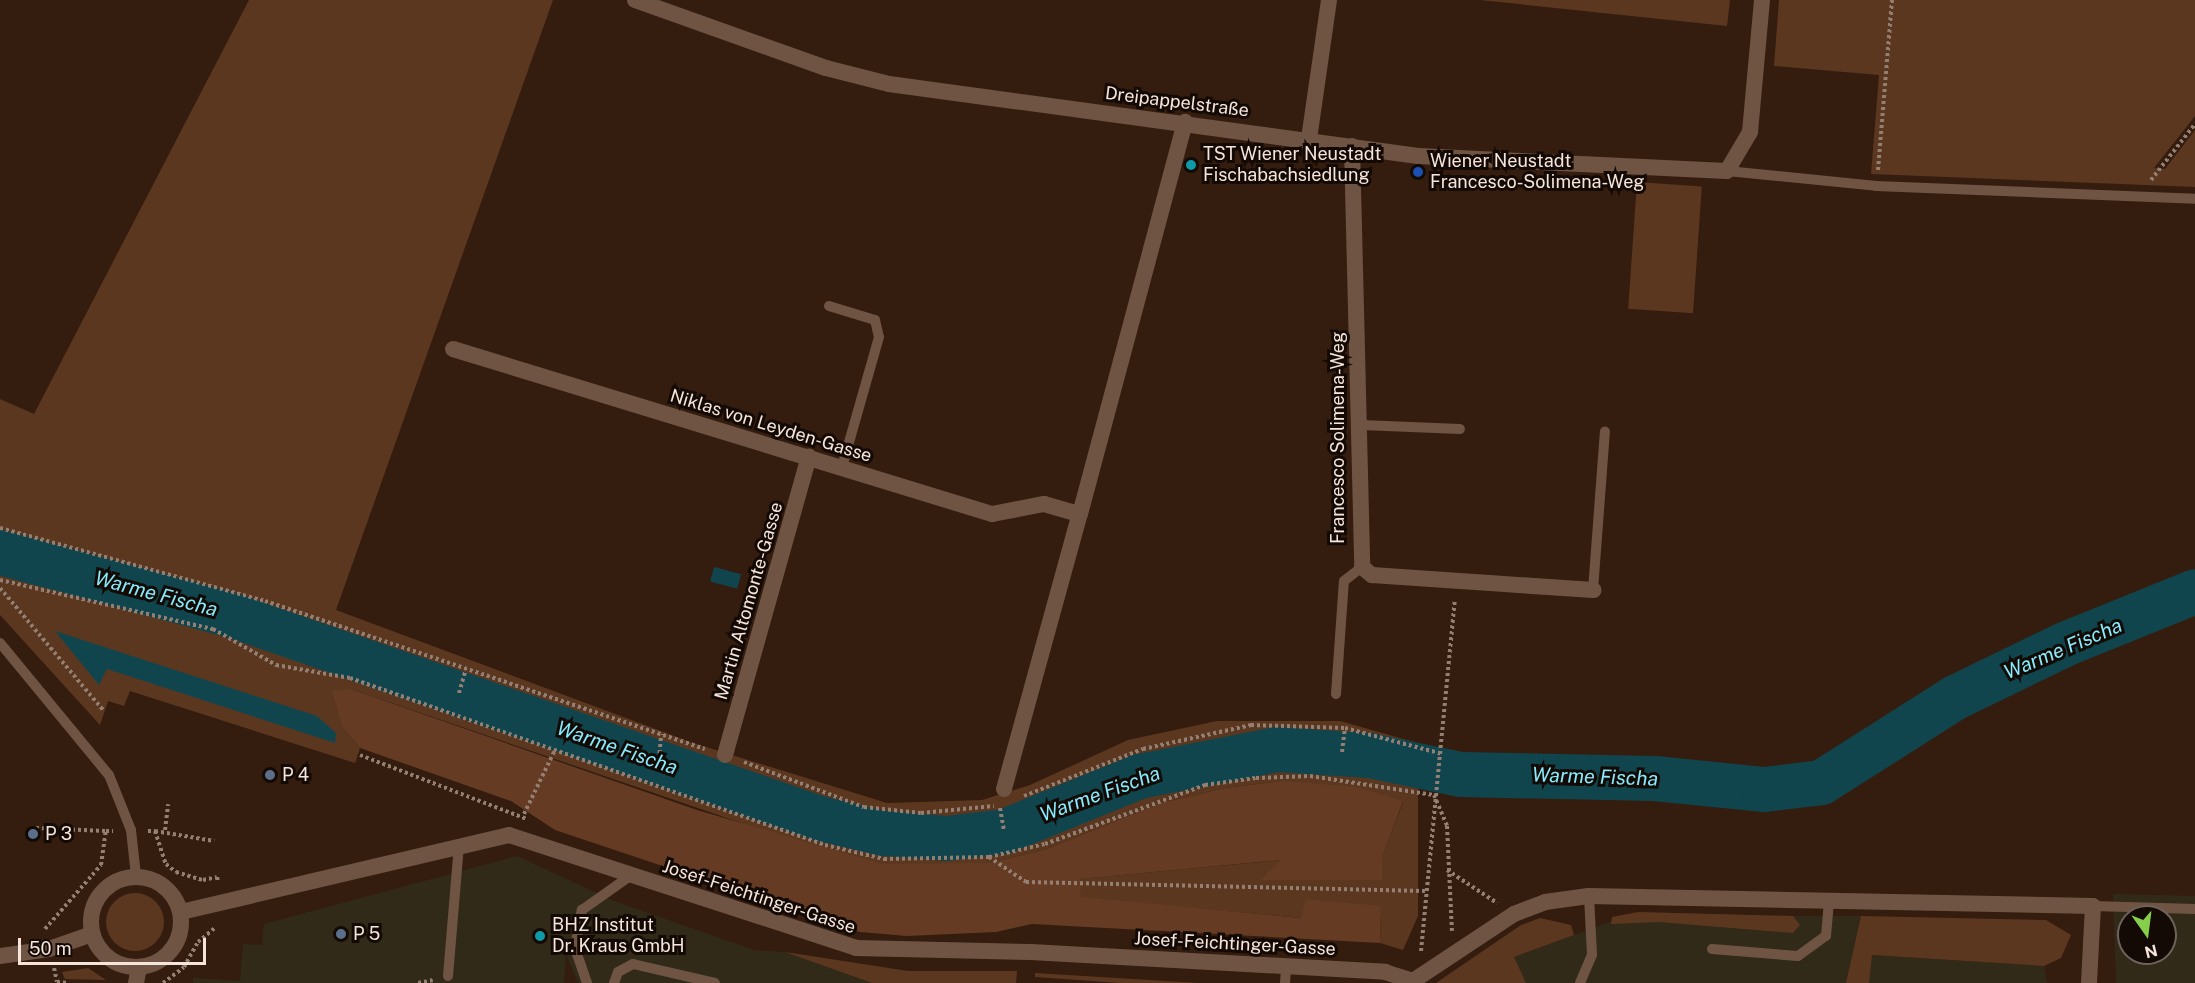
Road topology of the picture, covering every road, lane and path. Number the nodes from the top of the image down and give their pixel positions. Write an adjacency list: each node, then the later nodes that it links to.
1 (635, 0): 5 (street, Dreipappelstraße)
2 (1329, 0): 7 (street)
3 (1762, 0): 9 (street)
4 (1892, 0): 10 (path)
5 (1185, 122): 7 (street, Dreipappelstraße); 20 (street)
6 (2195, 124): 11 (path)
7 (1309, 139): 8 (street, Dreipappelstraße)
8 (1352, 146): 9 (street, Dreipappelstraße); 15 (street, Francesco Solimena-Weg)
9 (1726, 171): 10 (lane)
10 (1876, 186): 11 (lane)
11 (2138, 197): 12 (lane)
12 (2195, 199)
13 (829, 306): 19 (lane)
14 (453, 349): 18 (street, Niklas von Leyden-Gasse)
15 (1362, 425): 16 (lane); 21 (street, Francesco Solimena-Weg)
16 (1460, 429)
17 (1605, 431): 25 (lane)
18 (809, 458): 19 (street, Niklas von Leyden-Gasse); 36 (street, Martin Altomonte-Gasse)
19 (842, 467): 20 (street, Niklas von Leyden-Gasse)
20 (1080, 514): 39 (street)
21 (1362, 567): 23 (street, Francesco Solimena-Weg); 29 (lane)
22 (0, 580): 33 (path)
23 (1456, 580): 25 (street, Francesco Solimena-Weg); 38 (path)
24 (0, 588): 30 (path)
25 (1593, 590)
26 (0, 643): 43 (lane)
27 (466, 669): 28 (path)
28 (459, 693)
29 (1336, 694)
30 (104, 711)
31 (1345, 728): 34 (path)
32 (661, 734): 37 (path)
33 (555, 750): 41 (path); 51 (path)
34 (1342, 752)
35 (360, 755): 41 (path)
36 (725, 755)
37 (659, 759)
38 (1434, 795): 51 (path); 52 (path); 55 (path)
39 (1002, 797): 47 (path)
40 (168, 804): 46 (path)
41 (524, 814): 49 (path)
42 (36, 828): 44 (path)
43 (131, 830): 44 (path); 45 (path); 53 (lane)
44 (106, 831): 64 (path)
45 (155, 831): 46 (path); 57 (path)
46 (165, 831): 48 (path)
47 (1004, 831)
48 (214, 842)
49 (545, 843): 50 (street, Josef-Feichtinger-Gasse); 54 (street, Josef-Feichtinger-Gasse)
50 (459, 844): 57 (street, Josef-Feichtinger-Gasse); 70 (lane)
51 (989, 857): 55 (path)
52 (1447, 870): 62 (path); 66 (path)
53 (136, 876): 61 (street); 63 (street)
54 (630, 876): 69 (street, Josef-Feichtinger-Gasse); 74 (lane)
55 (1425, 891): 71 (path)
56 (1589, 896): 58 (street); 62 (street); 77 (lane)
57 (223, 900): 61 (street, Josef-Feichtinger-Gasse); 73 (path)
58 (1829, 901): 59 (street); 65 (lane)
59 (2093, 906): 60 (lane); 78 (street)
60 (2195, 909)
61 (181, 912): 68 (street)
62 (1514, 915): 66 (street)
63 (92, 934): 64 (street); 68 (street)
64 (49, 949): 67 (street); 72 (path)
65 (1712, 949)
66 (1458, 951): 71 (street)
67 (0, 956)
68 (138, 975)
69 (1285, 975): 71 (street, Josef-Feichtinger-Gasse)
70 (448, 976)
71 (1413, 982)
72 (69, 983)
73 (163, 983)
74 (587, 983)
75 (614, 983): 76 (lane)
76 (715, 983)
77 (1580, 983)
78 (2089, 983)

